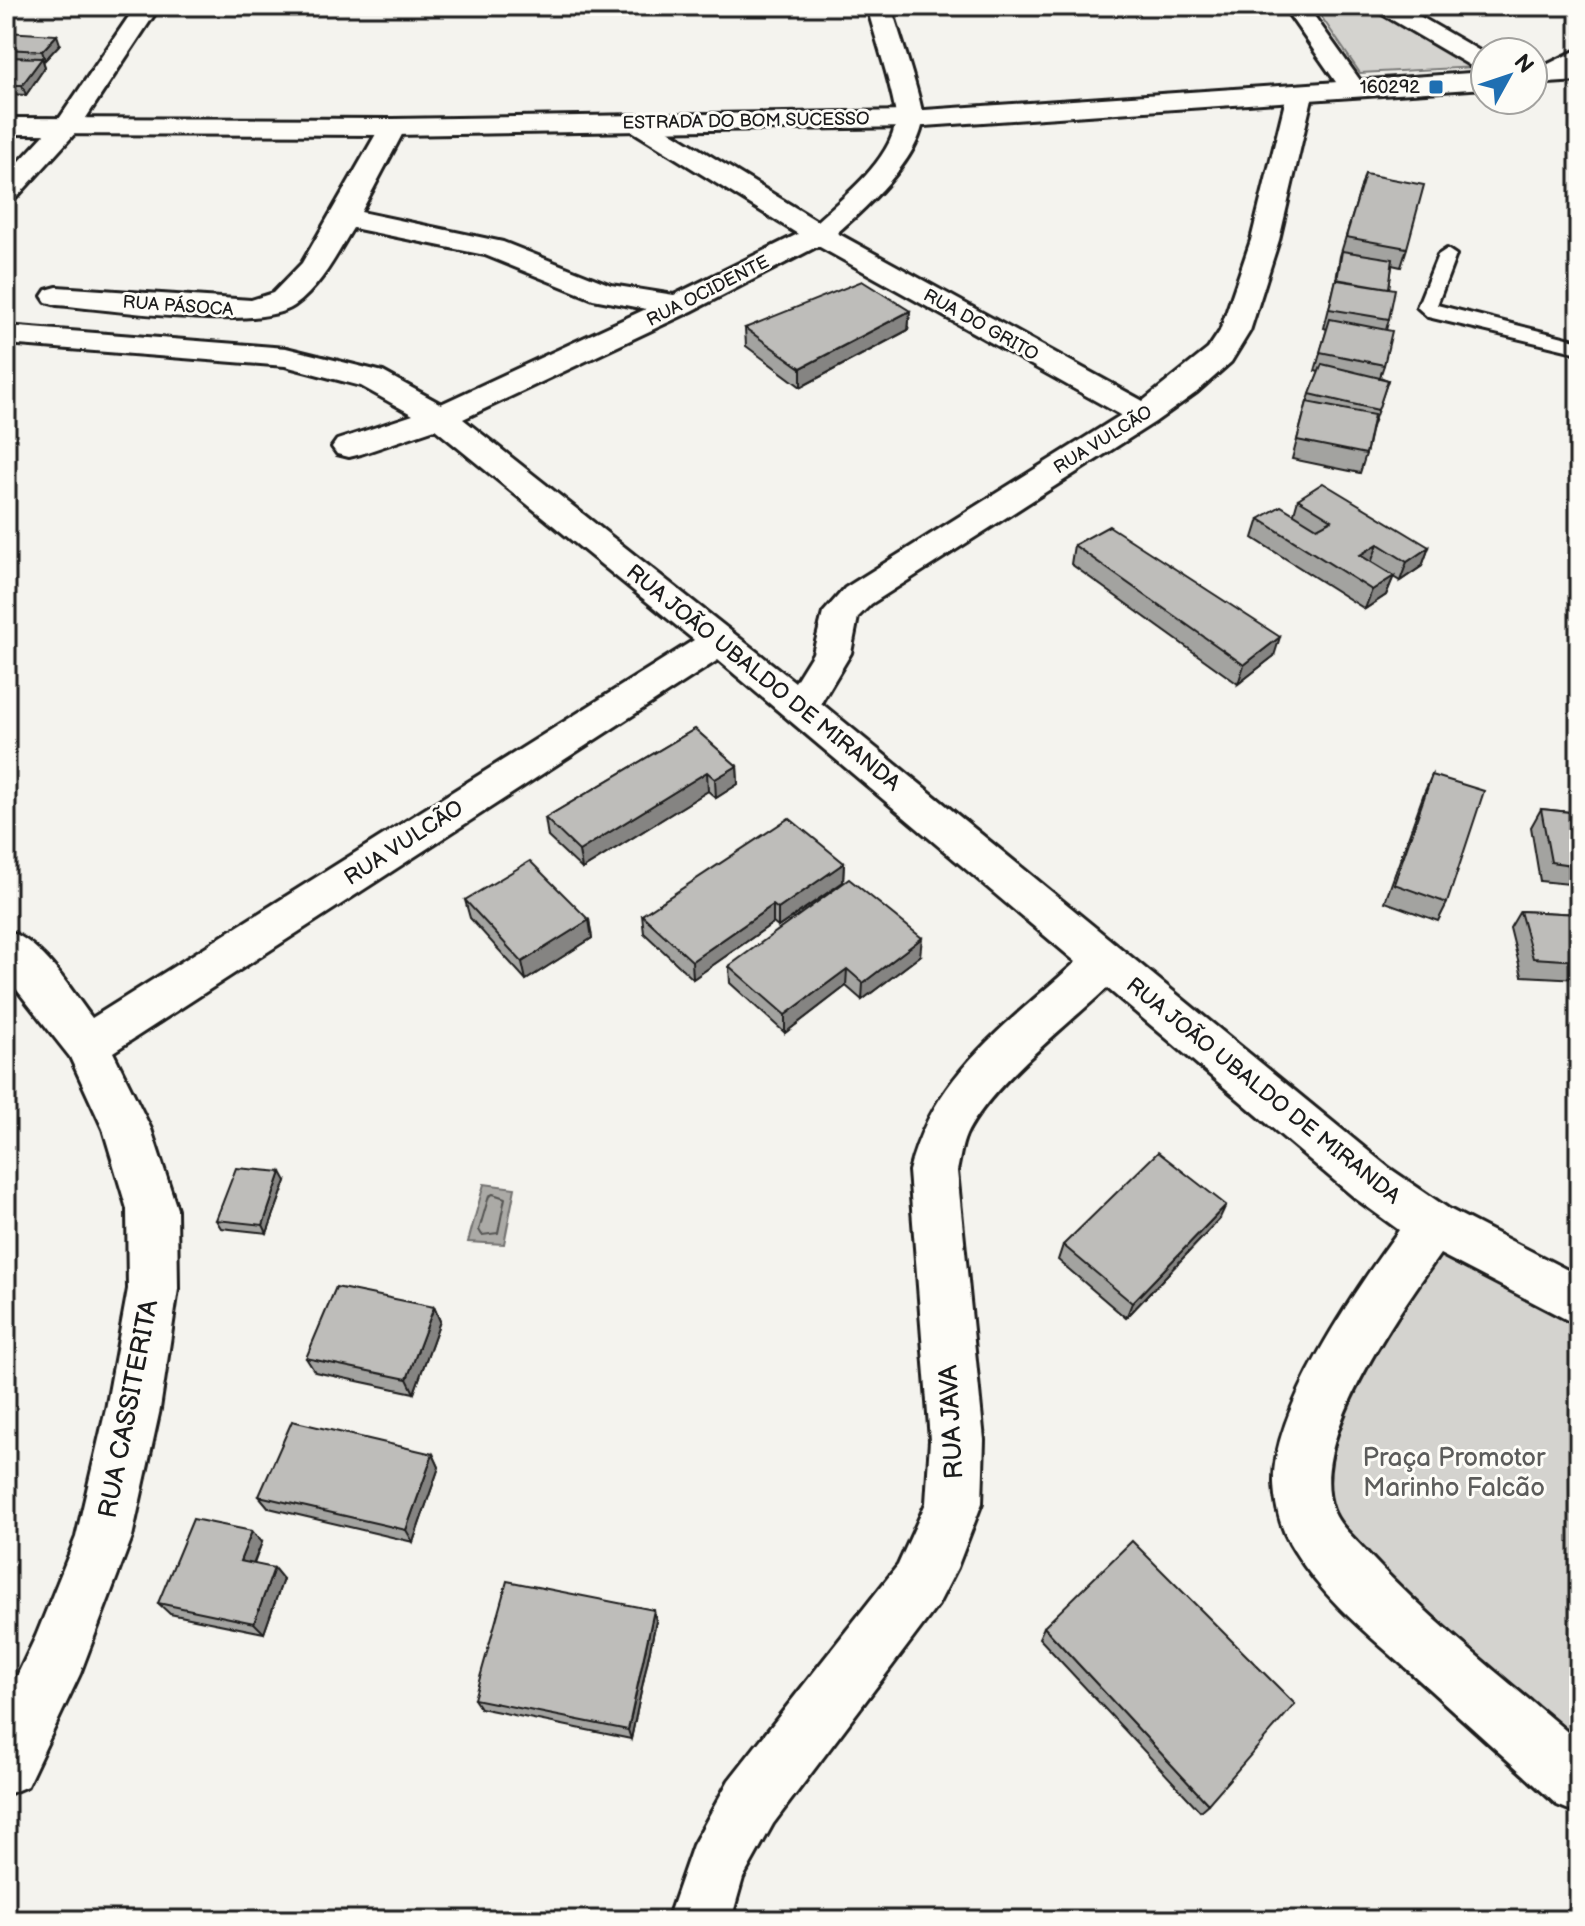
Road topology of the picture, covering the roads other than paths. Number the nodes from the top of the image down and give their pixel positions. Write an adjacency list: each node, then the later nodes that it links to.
1 (148, 6): 15 (street)
2 (879, 6): 13 (street)
3 (1295, 6): 11 (street)
4 (1385, 6): 5 (street)
5 (1469, 55)
6 (1579, 57): 7 (street)
7 (1549, 71)
8 (1579, 73): 9 (street)
9 (1549, 75)
10 (1469, 81): 11 (street, ESTRADA DO BOM SUCESSO)
11 (1354, 90): 12 (street, ESTRADA DO BOM SUCESSO)
12 (1300, 94): 13 (street, ESTRADA DO BOM SUCESSO); 26 (street, RUA VULCÃO)
13 (910, 119): 14 (street, ESTRADA DO BOM SUCESSO); 20 (street, RUA OCIDENTE)
14 (638, 123): 17 (street, ESTRADA DO BOM SUCESSO); 20 (street, RUA DO GRITO)
15 (69, 124): 16 (street, ESTRADA DO BOM SUCESSO); 17 (street, ESTRADA DO BOM SUCESSO); 18 (street)
16 (6, 126)
17 (393, 127): 19 (street, RUA PÁSOCA)
18 (6, 192)
19 (343, 217): 22 (street, RUA PÁSOCA); 23 (street)
20 (819, 235): 23 (street, RUA OCIDENTE); 26 (street, RUA DO GRITO)
21 (1447, 255): 25 (lane)
22 (57, 296)
23 (681, 305): 27 (street, RUA OCIDENTE)
24 (6, 335): 27 (street, RUA JOÃO UBALDO DE MIRANDA)
25 (1579, 347)
26 (1144, 415): 30 (street, RUA VULCÃO)
27 (440, 417): 28 (street, RUA OCIDENTE); 29 (street, RUA JOÃO UBALDO DE MIRANDA)
28 (349, 447)
29 (720, 641): 30 (street, RUA JOÃO UBALDO DE MIRANDA); 33 (street, RUA VULCÃO)
30 (800, 706): 32 (street, RUA JOÃO UBALDO DE MIRANDA)
31 (6, 947): 33 (street, RUA CASSITERITA)
32 (1105, 962): 34 (street, RUA JOÃO UBALDO DE MIRANDA); 38 (street, RUA JAVA)
33 (87, 1045): 36 (street, RUA CASSITERITA)
34 (1432, 1225): 35 (street, RUA JOÃO UBALDO DE MIRANDA); 37 (street)
35 (1579, 1302)
36 (6, 1765)
37 (1579, 1783)
38 (699, 1920)

